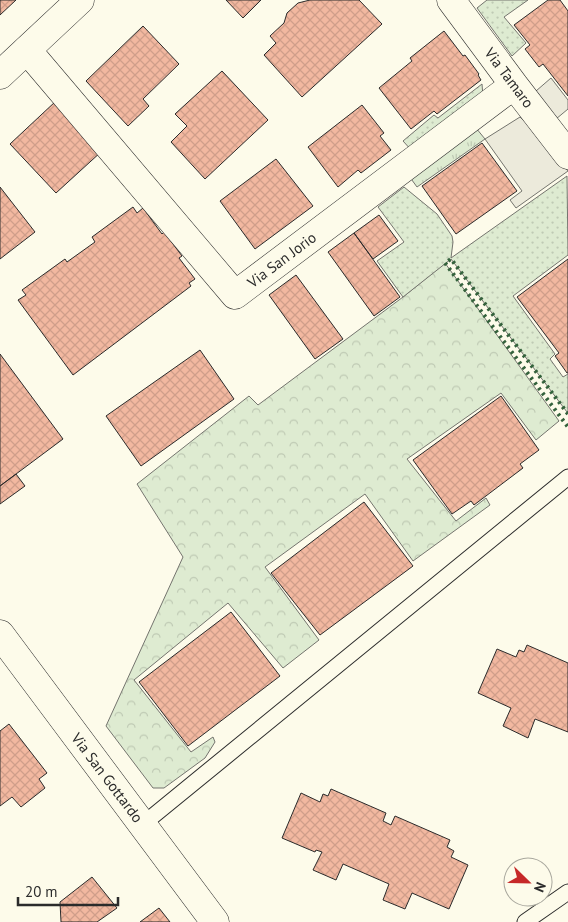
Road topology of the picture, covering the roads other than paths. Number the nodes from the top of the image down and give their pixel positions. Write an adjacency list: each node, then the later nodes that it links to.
1 (80, 0): 3 (street)
2 (451, 0): 5 (street, Via Tamaro)
3 (27, 50): 4 (street); 5 (street, Via San Jorio)
4 (0, 75)
5 (514, 85): 6 (street, Via Tamaro)
6 (568, 155)
7 (568, 477): 9 (lane)
8 (0, 634): 9 (street, Via San Gottardo)
9 (142, 825): 11 (street, Via San Gottardo)
10 (568, 892): 12 (lane)
11 (215, 922)
12 (525, 922)

